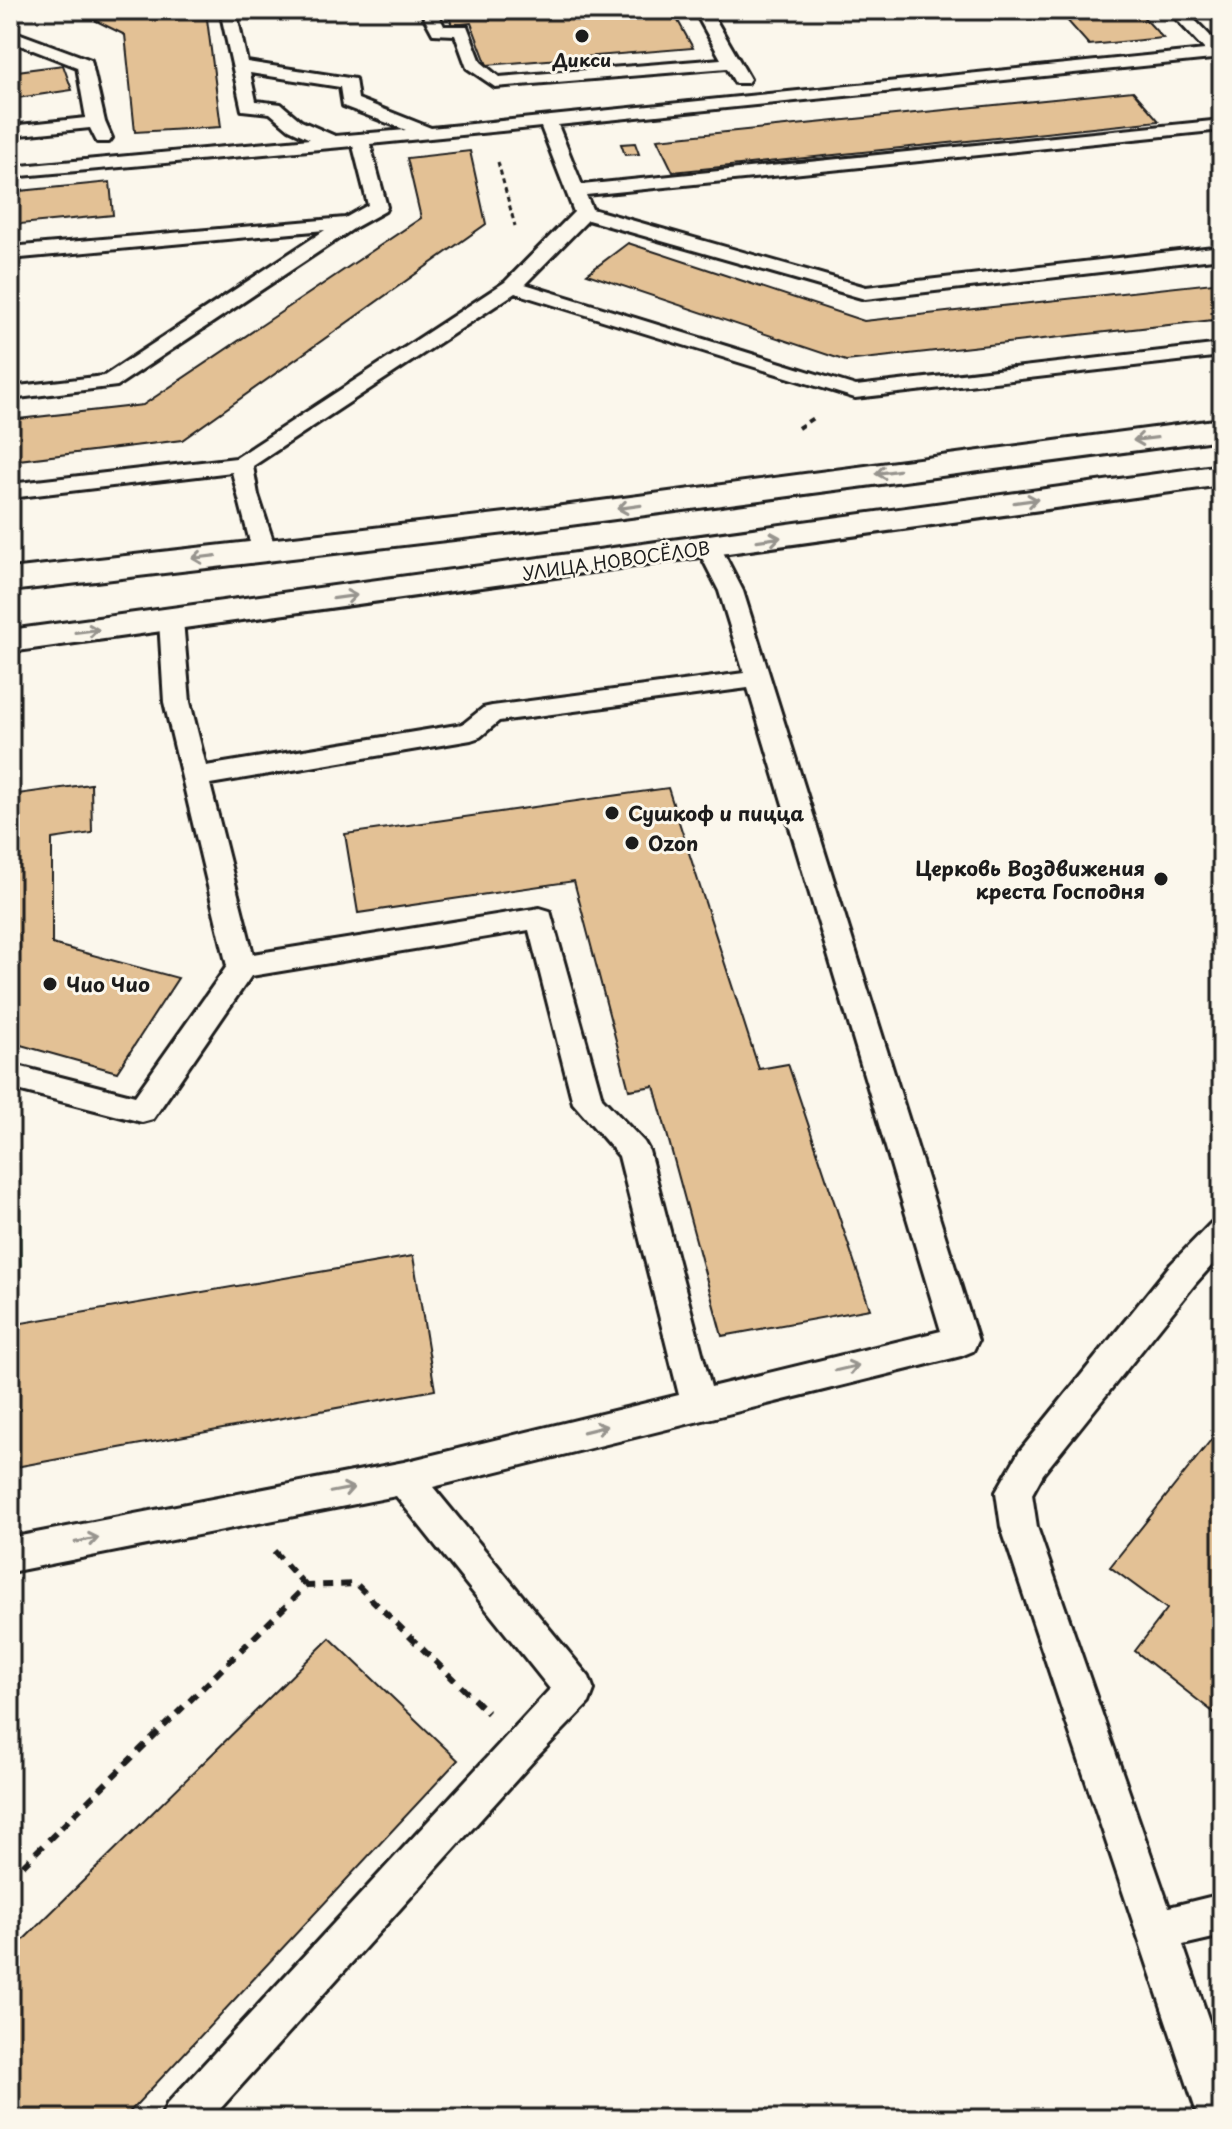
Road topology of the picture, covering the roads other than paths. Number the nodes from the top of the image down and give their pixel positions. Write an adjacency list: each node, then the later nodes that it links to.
1 (228, 10): 8 (lane)
2 (428, 10): 7 (lane)
3 (702, 10): 7 (lane)
4 (1176, 10): 6 (lane)
5 (10, 35): 11 (lane)
6 (1219, 53): 9 (lane)
7 (731, 63): 9 (lane)
8 (240, 66): 13 (lane); 15 (lane)
9 (755, 101): 10 (lane)
10 (547, 120): 15 (lane); 20 (lane)
11 (96, 122): 14 (lane); 18 (lane)
12 (1222, 125): 20 (lane)
13 (252, 128): 17 (lane); 17 (lane); 18 (lane)
14 (10, 131)
15 (438, 132): 16 (lane)
16 (360, 140): 17 (lane); 22 (lane)
17 (333, 142)
18 (112, 162): 19 (lane)
19 (10, 172)
20 (575, 191): 21 (lane)
21 (584, 213): 23 (lane); 25 (lane)
22 (349, 223): 24 (lane); 27 (lane)
23 (1222, 252)
24 (10, 253)
25 (512, 286): 26 (lane); 29 (lane)
26 (1222, 350)
27 (10, 393)
28 (1222, 429): 33 (main road, one-way to 33)
29 (242, 464): 31 (lane); 33 (lane)
30 (1222, 475): 32 (main road, УЛИЦА НОВОСЁЛОВ, one-way to 30)
31 (10, 491)
32 (709, 548): 35 (main road, УЛИЦА НОВОСЁЛОВ, one-way to 32); 37 (lane)
33 (264, 550): 34 (main road, one-way to 34)
34 (10, 580)
35 (171, 620): 36 (main road, УЛИЦА НОВОСЁЛОВ, one-way to 35); 38 (lane)
36 (10, 641)
37 (757, 679): 38 (lane); 42 (lane, one-way to 37)
38 (196, 777): 39 (lane)
39 (242, 967): 40 (lane); 42 (lane)
40 (10, 1076)
41 (1222, 1232): 46 (lane)
42 (698, 1403): 43 (lane, one-way to 42)
43 (404, 1478): 44 (lane, one-way to 43); 47 (lane)
44 (10, 1555)
45 (1222, 1915): 46 (lane)
46 (1157, 1931): 48 (lane)
47 (182, 2119)
48 (1221, 2119)

